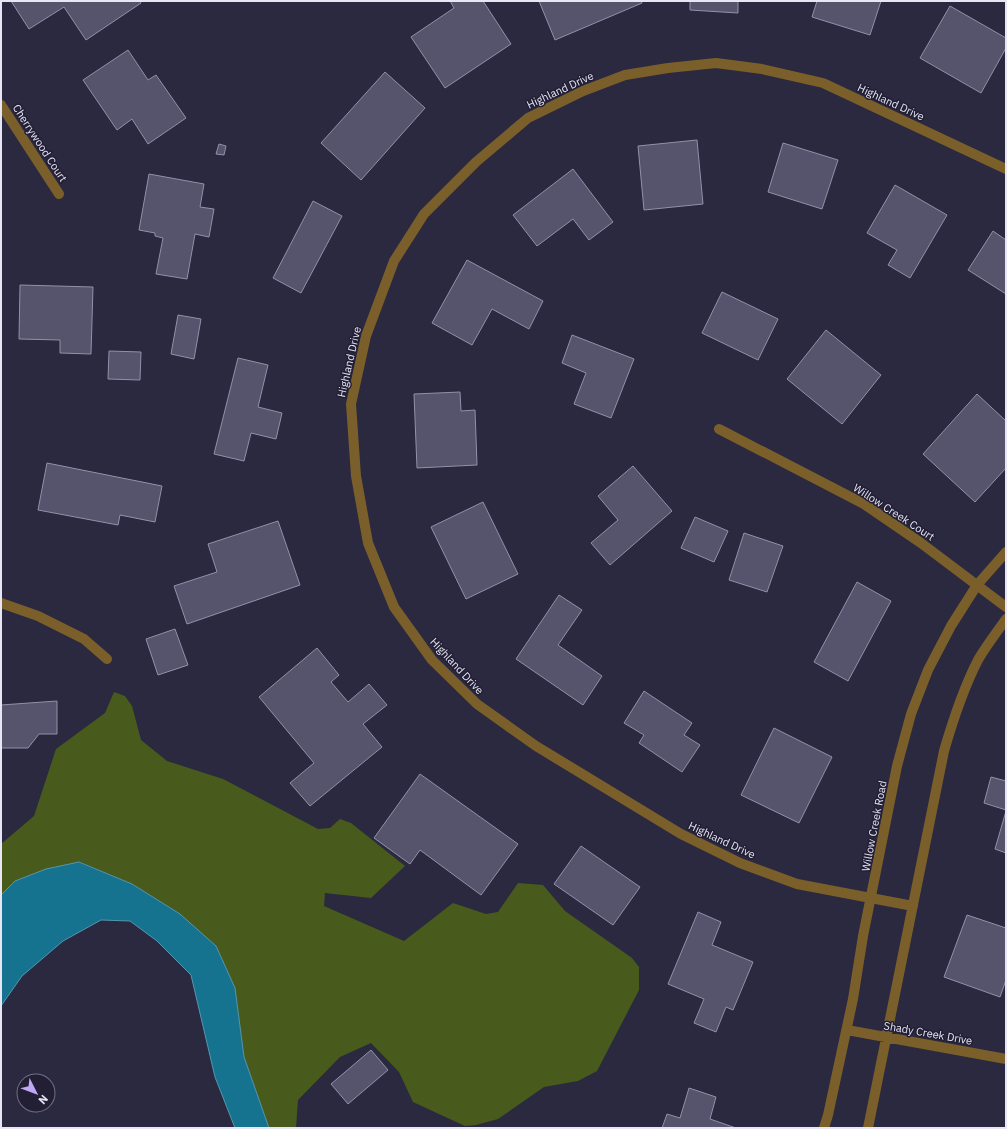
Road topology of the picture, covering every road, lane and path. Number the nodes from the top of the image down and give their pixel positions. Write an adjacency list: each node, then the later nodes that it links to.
1 (1, 105): 3 (street, Cherrywood Court)
2 (1006, 169): 11 (street, Highland Drive)
3 (59, 194)
4 (719, 429): 6 (street, Willow Creek Court)
5 (1006, 552): 6 (street, Willow Creek Road)
6 (977, 586): 8 (street, Willow Creek Court); 11 (street, Willow Creek Road)
7 (1, 603): 10 (street)
8 (1006, 607)
9 (1006, 619): 12 (street)
10 (106, 659)
11 (872, 898): 12 (street, Highland Drive); 13 (street, Willow Creek Road)
12 (913, 906): 14 (street)
13 (847, 1030): 14 (street, Shady Creek Drive); 16 (street, Willow Creek Road)
14 (887, 1038): 15 (street, Shady Creek Drive); 17 (street)
15 (1006, 1059)
16 (824, 1128)
17 (868, 1128)

